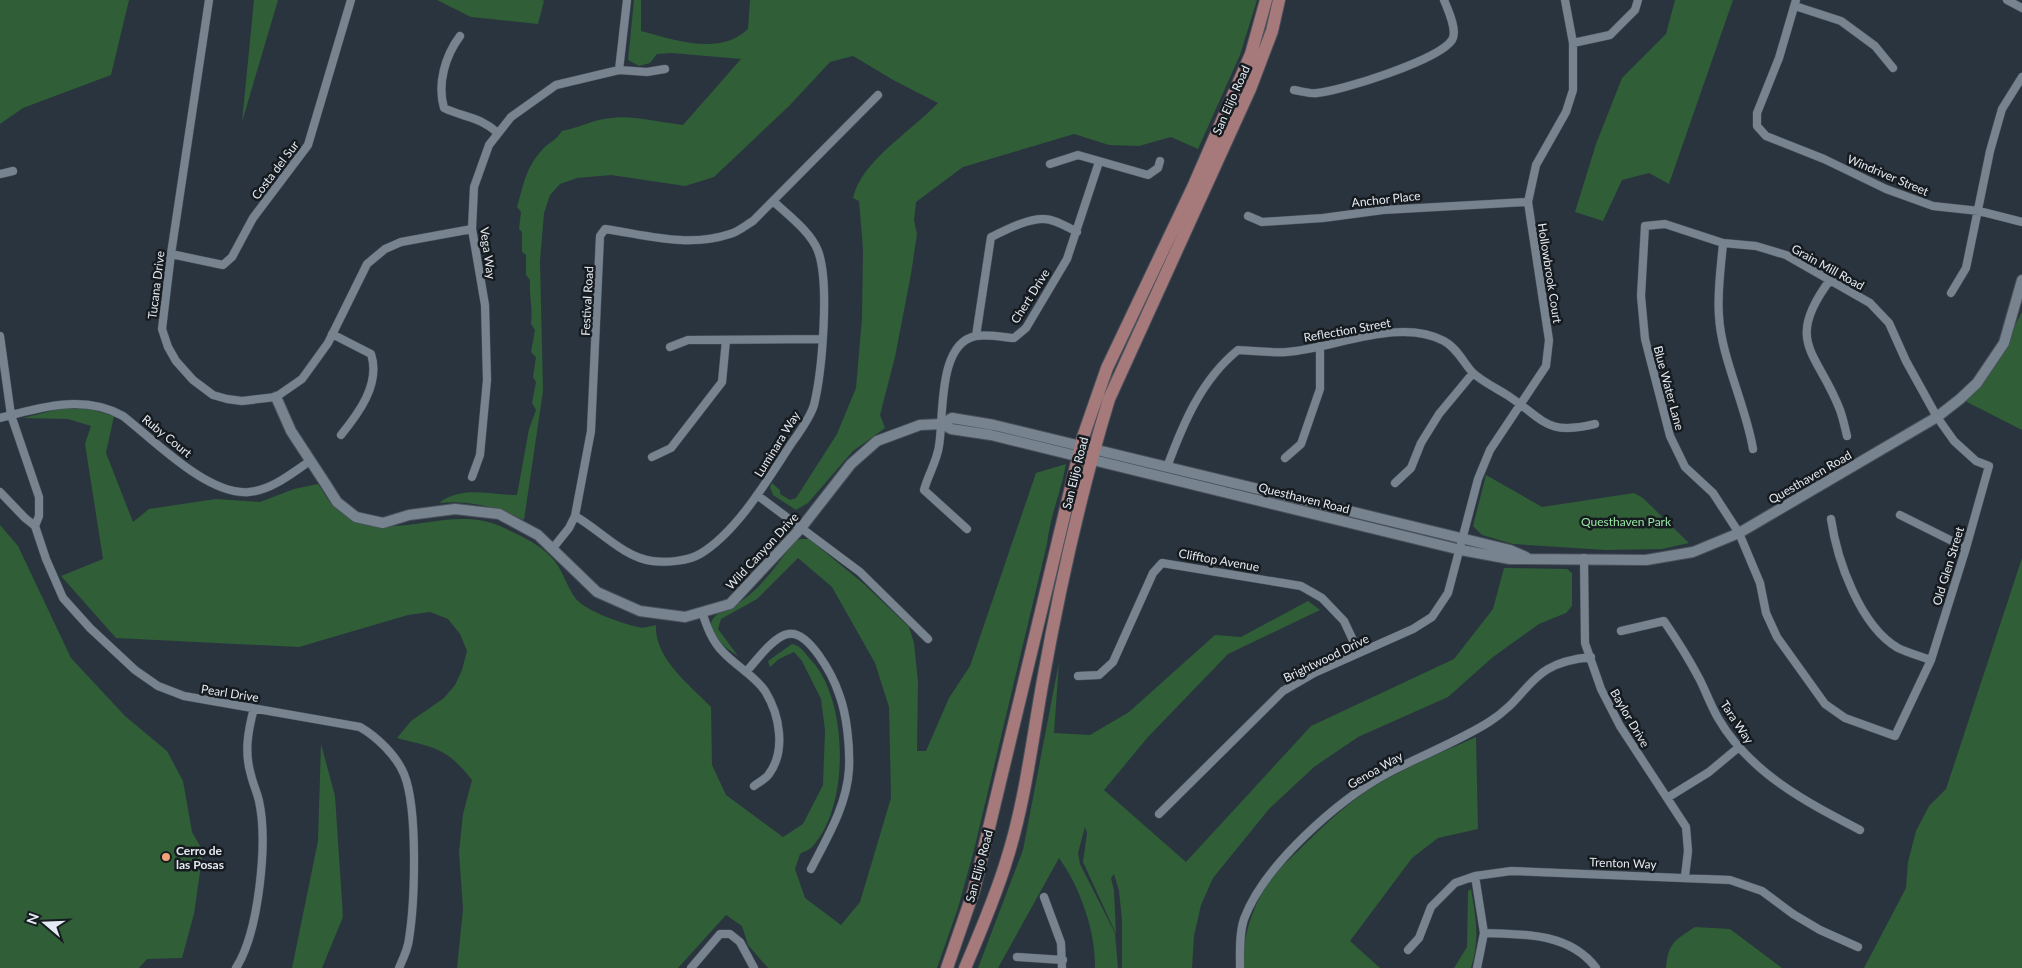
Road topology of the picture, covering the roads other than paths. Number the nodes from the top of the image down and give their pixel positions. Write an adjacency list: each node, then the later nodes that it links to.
1 (209, 0): 35 (street, Tucana Drive)
2 (351, 0): 35 (street, Costa del Sur)
3 (627, 0): 16 (street)
4 (1266, 0): 57 (main road, San Elijo Road)
5 (1278, 0): 58 (main road, San Elijo Road)
6 (1444, 0): 18 (street)
7 (1566, 0): 13 (street, Hollowbrook Court)
8 (1638, 0): 13 (street)
9 (2006, 0): 11 (street)
10 (1795, 3): 14 (street); 28 (street, Windriver Street)
11 (2022, 8)
12 (460, 36): 20 (street)
13 (1573, 43): 27 (street, Hollowbrook Court)
14 (1893, 68)
15 (665, 69): 16 (street, Vega Way)
16 (619, 70): 20 (street, Vega Way)
17 (2022, 77): 28 (street)
18 (1294, 90)
19 (878, 95): 26 (street)
20 (498, 133): 32 (street, Vega Way)
21 (1160, 161): 22 (street)
22 (1099, 162): 23 (street); 33 (street, Chert Drive)
23 (1050, 164)
24 (12, 171): 25 (street)
25 (0, 174)
26 (773, 201): 43 (street, Luminara Way); 68 (street, Festival Road)
27 (1528, 202): 29 (street, Anchor Place); 48 (street, Hollowbrook Court)
28 (1978, 211): 30 (street, Windriver Street); 38 (street)
29 (1248, 216)
30 (2022, 222)
31 (1645, 226): 34 (street, Grain Mill Road); 73 (street, Blue Water Lane)
32 (472, 229): 39 (street, Tucana Drive); 63 (street, Vega Way)
33 (1077, 232): 41 (street, Chert Drive); 41 (street)
34 (1723, 243): 36 (street, Grain Mill Road); 56 (street)
35 (171, 254): 47 (street, Tucana Drive)
36 (1830, 280): 50 (street, Grain Mill Road); 55 (street)
37 (2022, 280): 50 (street, Questhaven Road)
38 (1951, 293)
39 (332, 334): 47 (street, Tucana Drive); 54 (street)
40 (0, 336): 49 (street, Pearl Drive)
41 (976, 336): 52 (street)
42 (726, 340): 43 (street); 45 (street); 59 (street)
43 (822, 340): 66 (street, Luminara Way)
44 (1320, 346): 46 (street, Reflection Street); 60 (street); 62 (street, Reflection Street)
45 (670, 347)
46 (1473, 373): 48 (street, Reflection Street); 64 (street)
47 (276, 397): 61 (street, Wild Canyon Drive)
48 (1521, 404): 53 (street, Reflection Street); 74 (street, Hollowbrook Court)
49 (11, 415): 51 (street, Ruby Court); 61 (street, Ruby Court); 70 (street, Pearl Drive)
50 (1937, 417): 73 (street, Questhaven Road); 76 (street, Old Glen Street)
51 (0, 418)
52 (942, 424): 57 (street, Wild Canyon Drive); 71 (street, Wild Canyon Drive); 72 (street)
53 (1595, 424)
54 (341, 435)
55 (1847, 436)
56 (1753, 449)
57 (1079, 451): 58 (street, Questhaven Road); 106 (main road, San Elijo Road)
58 (1093, 455): 62 (street, Questhaven Road); 74 (street, Questhaven Road); 107 (main road, San Elijo Road)
59 (652, 457)
60 (1285, 458)
61 (310, 461): 75 (street, Wild Canyon Drive)
62 (1167, 467): 74 (street, Questhaven Road)
63 (472, 477)
64 (1396, 483)
65 (0, 492): 70 (street)
66 (758, 496): 68 (street, Luminara Way); 71 (street)
67 (1900, 515): 76 (street)
68 (575, 516): 75 (street, Festival Road)
69 (1831, 518): 83 (street)
70 (36, 526): 86 (street, Pearl Drive)
71 (801, 528): 78 (street, Wild Canyon Drive); 80 (street)
72 (967, 529)
73 (1739, 533): 77 (street, Questhaven Road); 87 (street, Blue Water Lane)
74 (1462, 544): 77 (street, Questhaven Road); 81 (street, Brightwood Drive)
75 (553, 548): 78 (street, Wild Canyon Drive)
76 (1966, 548): 83 (street, Old Glen Street)
77 (1584, 558): 82 (street, Baylor Drive)
78 (702, 612): 84 (street)
79 (1621, 631): 88 (street, Tara Way)
80 (928, 639)
81 (1359, 653): 85 (street, Clifftop Avenue); 91 (street, Brightwood Drive)
82 (1591, 657): 90 (street, Baylor Drive); 108 (street, Genoa Way)
83 (1931, 660): 87 (street, Old Glen Street)
84 (746, 672): 89 (street); 93 (street)
85 (1078, 676)
86 (254, 708): 102 (street); 103 (street, Pearl Drive)
87 (1896, 736)
88 (1739, 747): 90 (street); 92 (street, Tara Way)
89 (754, 786)
90 (1667, 798): 95 (street, Baylor Drive)
91 (1159, 814)
92 (1860, 830)
93 (811, 869)
94 (1475, 876): 95 (street, Trenton Way); 97 (street); 99 (street, Trenton Way)
95 (1686, 876): 98 (street, Trenton Way)
96 (1044, 897): 101 (street)
97 (1484, 933): 109 (street); 110 (street)
98 (1858, 947)
99 (1408, 950)
100 (1017, 957): 101 (street)
101 (1062, 964)
102 (236, 968)
103 (399, 968)
104 (691, 968): 105 (street)
105 (754, 968)
106 (947, 968)
107 (965, 968)
108 (1240, 968)
109 (1477, 968)
110 (1596, 968)

